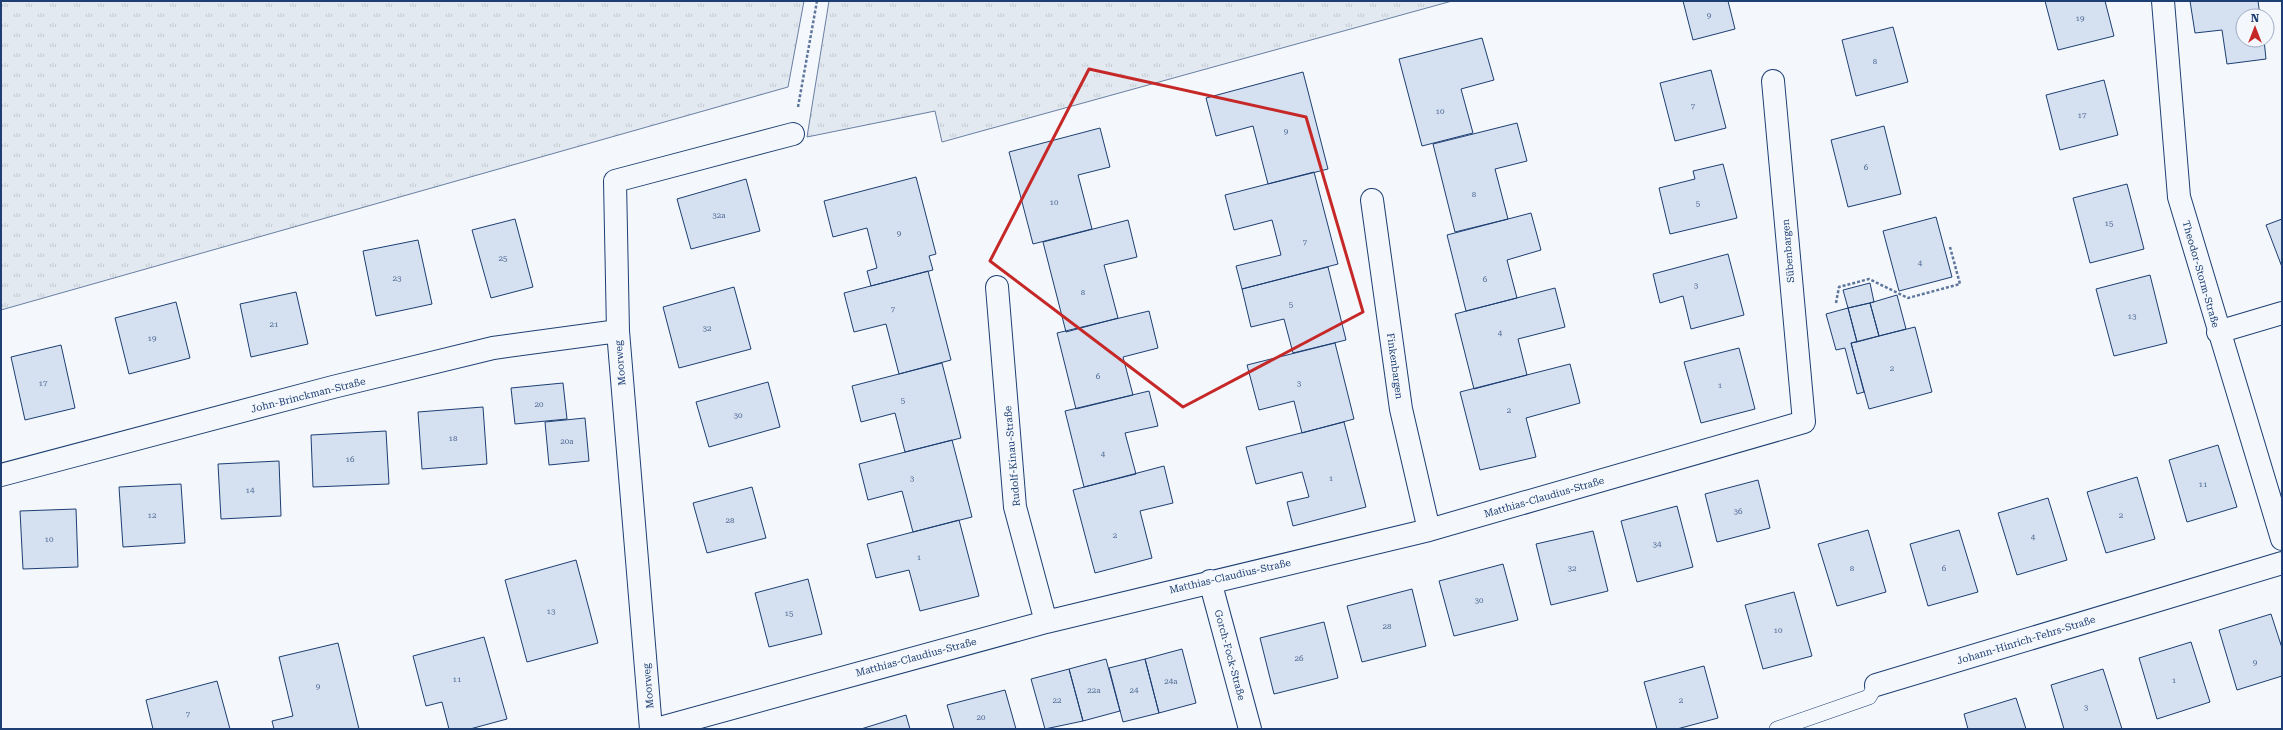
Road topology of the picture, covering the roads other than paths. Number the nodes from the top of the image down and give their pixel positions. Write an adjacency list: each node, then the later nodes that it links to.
1 (2163, 1): 8 (street, Theodor-Storm-Straße)
2 (1773, 81): 9 (street, Sübenbargen)
3 (793, 134): 7 (street, Moorweg)
4 (1372, 200): 11 (street, Finkenbargen)
5 (997, 287): 15 (street, Rudolf-Kinau-Straße)
6 (2282, 313): 8 (street)
7 (618, 331): 10 (street, John-Brinckman-Straße); 17 (street, Moorweg)
8 (2218, 332): 12 (street, Theodor-Storm-Straße)
9 (1804, 422): 11 (street, Matthias-Claudius-Straße)
10 (1, 475)
11 (1428, 530): 14 (street, Matthias-Claudius-Straße)
12 (2282, 539)
13 (2282, 563): 16 (street, Johann-Hinrich-Fehrs-Straße)
14 (1210, 581): 15 (street, Matthias-Claudius-Straße); 19 (street, Gorch-Fock-Straße)
15 (1046, 622): 18 (street, Matthias-Claudius-Straße)
16 (1876, 685): 20 (lane, Johann-Hinrich-Fehrs-Straße)
17 (651, 729)
18 (656, 729)
19 (1250, 729)
20 (1777, 729)

